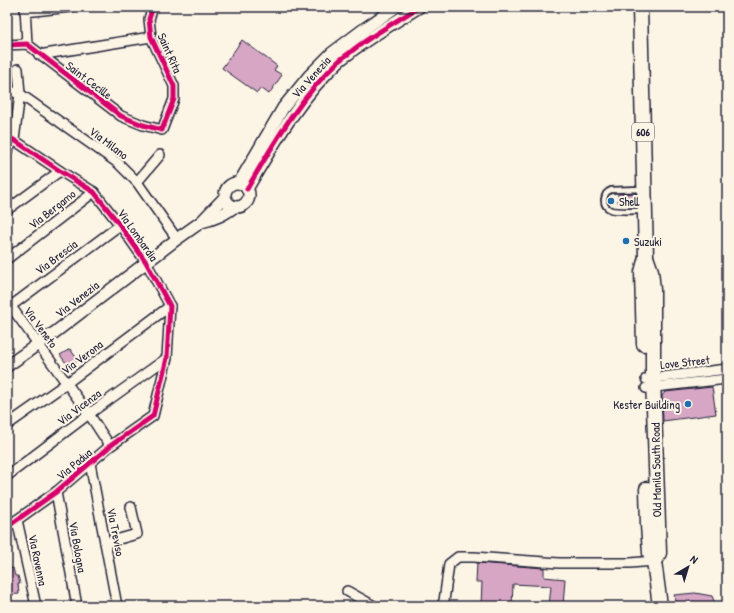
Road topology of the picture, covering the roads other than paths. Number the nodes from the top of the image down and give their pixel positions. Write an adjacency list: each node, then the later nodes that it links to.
1 (71, 7): 6 (street)
2 (153, 7): 7 (street, Saint Rita)
3 (396, 7): 20 (street, Via Venezia)
4 (420, 7): 20 (street, Via Venezia)
5 (640, 7): 21 (main road, Old Manila South Road / 606)
6 (25, 9): 8 (street)
7 (151, 37): 10 (street); 14 (street, Saint Rita)
8 (27, 44): 9 (street); 10 (street, Saint Cecille)
9 (7, 45)
10 (39, 54): 14 (street, Saint Cecille)
11 (18, 69): 13 (street)
12 (7, 90): 13 (street, Via Milano)
13 (20, 94): 15 (street); 19 (street, Via Milano)
14 (162, 130)
15 (11, 138): 16 (street); 18 (street, Via Lombardia)
16 (7, 151)
17 (160, 155): 19 (street)
18 (60, 171): 22 (street, Via Lombardia); 25 (street)
19 (137, 182): 29 (street, Via Milano)
20 (243, 186): 23 (street); 24 (street)
21 (644, 188): 26 (main road, Old Manila South Road / 606); 26 (lane)
22 (94, 192): 28 (street, Via Lombardia); 30 (street, Via Bergamo)
23 (225, 197): 24 (street); 27 (street)
24 (234, 207): 27 (street)
25 (7, 210)
26 (645, 211): 40 (main road, Old Manila South Road / 606)
27 (201, 222): 29 (street, Via Venezia)
28 (120, 225): 31 (street, Via Lombardia); 32 (street, Via Brescia)
29 (177, 239): 31 (street, Via Venezia)
30 (7, 259)
31 (146, 262): 33 (street, Via Lombardia); 34 (street, Via Venezia)
32 (8, 306): 34 (street, Via Veneto)
33 (170, 306): 35 (street); 39 (street, Via Verona)
34 (38, 344): 36 (street, Via Venezia); 39 (street, Via Veneto)
35 (167, 358): 41 (street, Via Vicenza); 43 (street, Via Padua)
36 (7, 366)
37 (727, 369): 40 (street, Love Street)
38 (727, 378): 40 (street, Love Street)
39 (67, 383): 41 (street, Via Veneto); 42 (street, Via Verona)
40 (650, 383): 51 (main road, Old Manila South Road / 606)
41 (89, 414): 43 (street, Via Veneto); 45 (street, Via Vicenza)
42 (7, 425)
43 (110, 446): 44 (street, Via Padua)
44 (90, 463): 46 (street, Via Padua); 50 (street, Via Treviso)
45 (7, 476)
46 (56, 492): 48 (street, Via Padua); 54 (street, Via Bologna)
47 (131, 507): 50 (street)
48 (17, 520): 49 (street, Via Padua); 53 (street, Via Ravenna)
49 (7, 527)
50 (105, 543): 55 (street, Via Treviso)
51 (654, 561): 57 (street); 58 (main road, Old Manila South Road / 606)
52 (347, 591): 56 (street)
53 (36, 606)
54 (77, 606)
55 (117, 606)
56 (374, 606)
57 (441, 606)
58 (660, 606)

